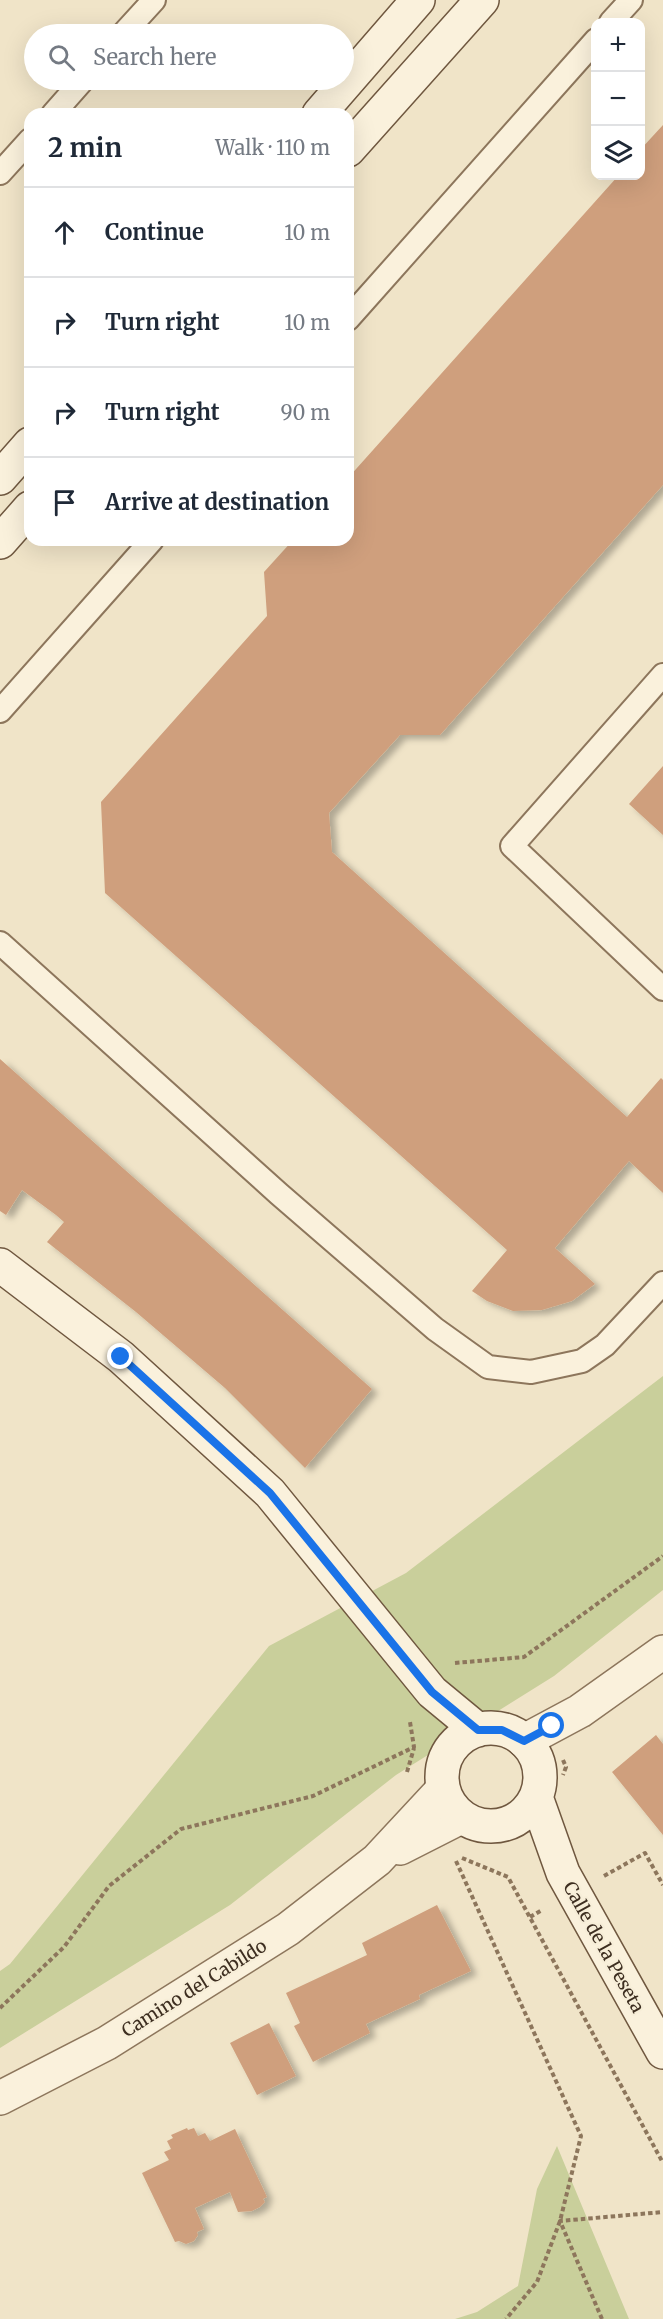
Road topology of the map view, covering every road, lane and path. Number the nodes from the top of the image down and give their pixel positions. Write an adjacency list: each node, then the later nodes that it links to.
1 (154, 0): 6 (lane)
2 (418, 0): 8 (main road)
3 (482, 0): 13 (main road)
4 (632, 0): 5 (lane)
5 (615, 18)
6 (132, 24)
7 (591, 46): 16 (lane)
8 (354, 74)
9 (74, 90): 11 (lane)
10 (340, 90): 12 (main road)
11 (58, 108)
12 (324, 108)
13 (354, 143)
14 (24, 147): 15 (lane)
15 (0, 173)
16 (354, 312)
17 (24, 451): 18 (main road)
18 (0, 478)
19 (24, 515): 20 (main road)
20 (0, 542)
21 (147, 546): 23 (lane)
22 (663, 675): 25 (lane)
23 (0, 711)
24 (0, 943): 27 (lane)
25 (663, 989)
26 (0, 1265): 30 (main road)
27 (663, 1283)
28 (663, 1556): 30 (path)
29 (663, 1652): 33 (main road)
30 (427, 1687): 31 (main road); 32 (main road); 42 (path)
31 (478, 1730): 32 (main road); 33 (main road)
32 (451, 1749): 34 (main road)
33 (530, 1749): 35 (main road)
34 (443, 1789): 36 (main road); 38 (main road, Camino del Cabildo)
35 (536, 1797): 37 (main road); 39 (main road, Calle de la Peseta)
36 (461, 1817): 37 (main road); 38 (main road, Camino del Cabildo)
37 (507, 1824): 39 (main road, Calle de la Peseta)
38 (377, 1860): 44 (main road, Camino del Cabildo)
39 (562, 1873): 43 (main road, Calle de la Peseta)
40 (600, 1877): 41 (path)
41 (663, 1886)
42 (0, 2008)
43 (663, 2052)
44 (0, 2098)
45 (663, 2163): 47 (path)
46 (663, 2212): 47 (path)
47 (560, 2221): 48 (path); 49 (path)
48 (506, 2319)
49 (602, 2319)

